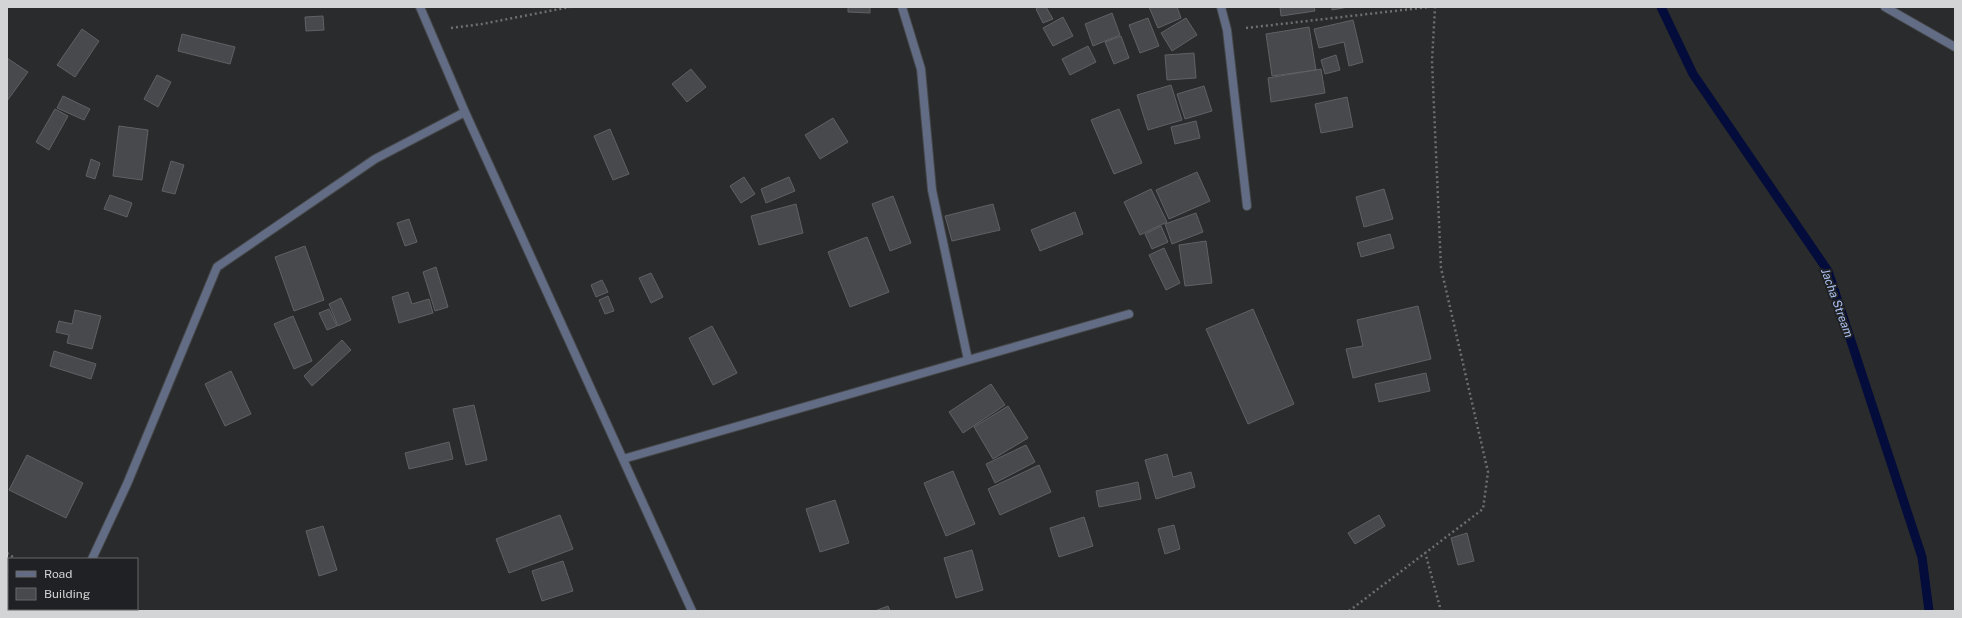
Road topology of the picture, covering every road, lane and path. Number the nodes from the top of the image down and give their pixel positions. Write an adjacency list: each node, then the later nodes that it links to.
1 (420, 7): 8 (street)
2 (570, 7): 8 (path)
3 (902, 7): 14 (street)
4 (1221, 7): 9 (street)
5 (1429, 7): 9 (path)
6 (1435, 7): 16 (path)
7 (1885, 7): 10 (street)
8 (431, 30): 11 (street)
9 (1227, 30): 12 (street)
10 (1955, 47)
11 (465, 112): 15 (street); 17 (street)
12 (1247, 206)
13 (1128, 314): 14 (street)
14 (968, 360): 15 (street)
15 (624, 459): 18 (street)
16 (1425, 552): 19 (path); 20 (path)
17 (92, 558)
18 (692, 611)
19 (1349, 611)
20 (1441, 611)

